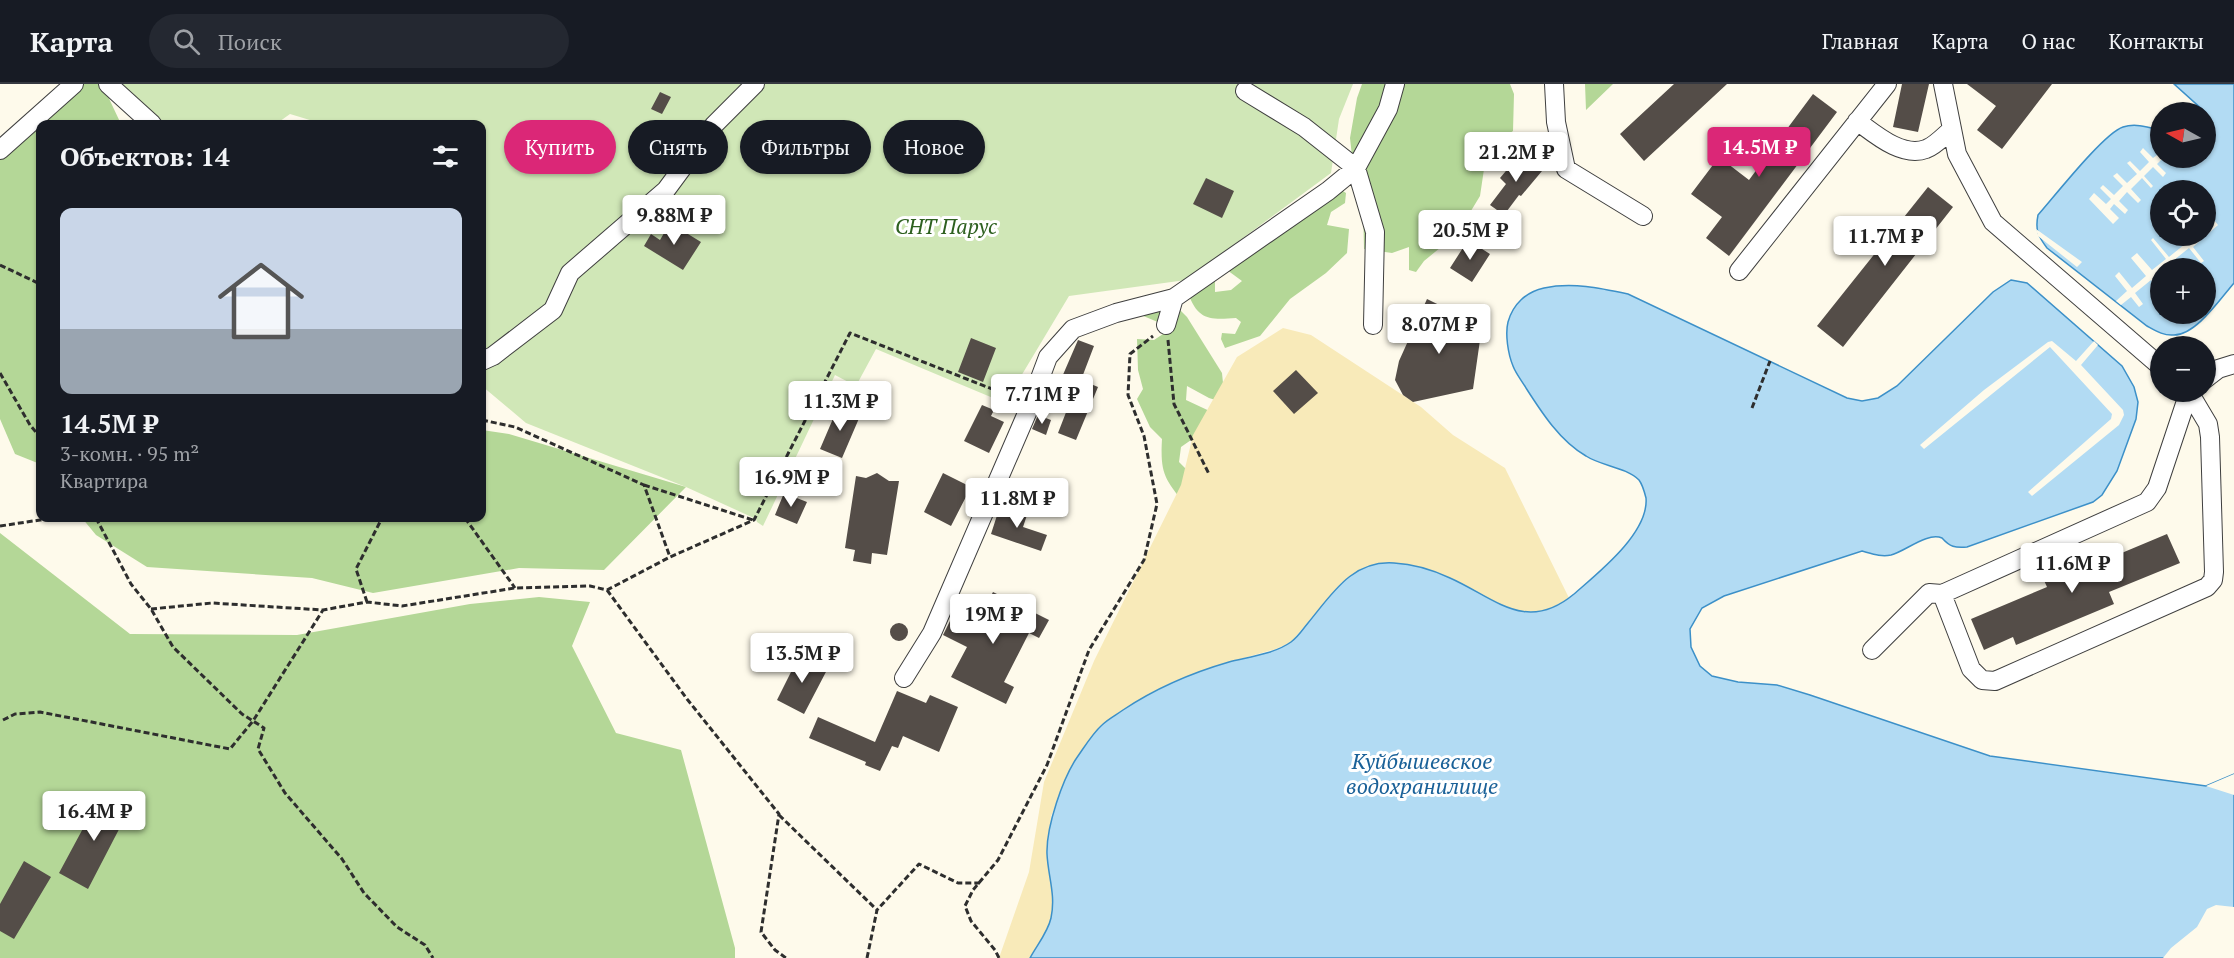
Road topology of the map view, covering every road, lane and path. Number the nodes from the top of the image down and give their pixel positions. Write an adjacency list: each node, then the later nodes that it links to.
1 (74, 84): 12 (street)
2 (108, 84): 9 (street)
3 (755, 84): 22 (street)
4 (1395, 84): 13 (street)
5 (1554, 84): 14 (street)
6 (1887, 84): 10 (street)
7 (1943, 84): 11 (street)
8 (1245, 91): 13 (street)
9 (148, 120)
10 (1857, 121): 11 (street); 16 (street)
11 (1953, 129): 21 (street)
12 (0, 150)
13 (1356, 168): 18 (street); 20 (street)
14 (1643, 216)
15 (0, 265): 17 (path)
16 (1739, 271)
17 (36, 282)
18 (1174, 298): 19 (street); 29 (street)
19 (1166, 325): 33 (path); 53 (path)
20 (1373, 325)
21 (2150, 357)
22 (486, 359)
23 (1770, 361): 30 (path)
24 (2234, 364): 25 (street)
25 (2216, 371)
26 (0, 373): 32 (path)
27 (2186, 402): 44 (street)
28 (2195, 402): 44 (street)
29 (1030, 404): 35 (path); 49 (street)
30 (1752, 408)
31 (486, 421): 34 (path)
32 (36, 432)
33 (1209, 474)
34 (644, 485): 35 (path); 41 (path)
35 (754, 520): 41 (path)
36 (36, 521): 40 (path)
37 (98, 522): 46 (path)
38 (380, 522): 45 (path)
39 (468, 522): 42 (path)
40 (0, 526)
41 (670, 557): 43 (path)
42 (515, 588): 43 (path); 45 (path)
43 (607, 590): 52 (path)
44 (1942, 594): 48 (street)
45 (368, 602): 47 (path)
46 (151, 609): 47 (path); 51 (path)
47 (323, 610): 51 (path)
48 (1872, 650)
49 (904, 678)
50 (3, 720): 51 (path)
51 (253, 721): 55 (path)
52 (779, 814): 54 (path); 56 (path)
53 (980, 883): 54 (path); 58 (path)
54 (877, 910): 57 (path)
55 (433, 958)
56 (786, 958)
57 (867, 958)
58 (999, 958)

